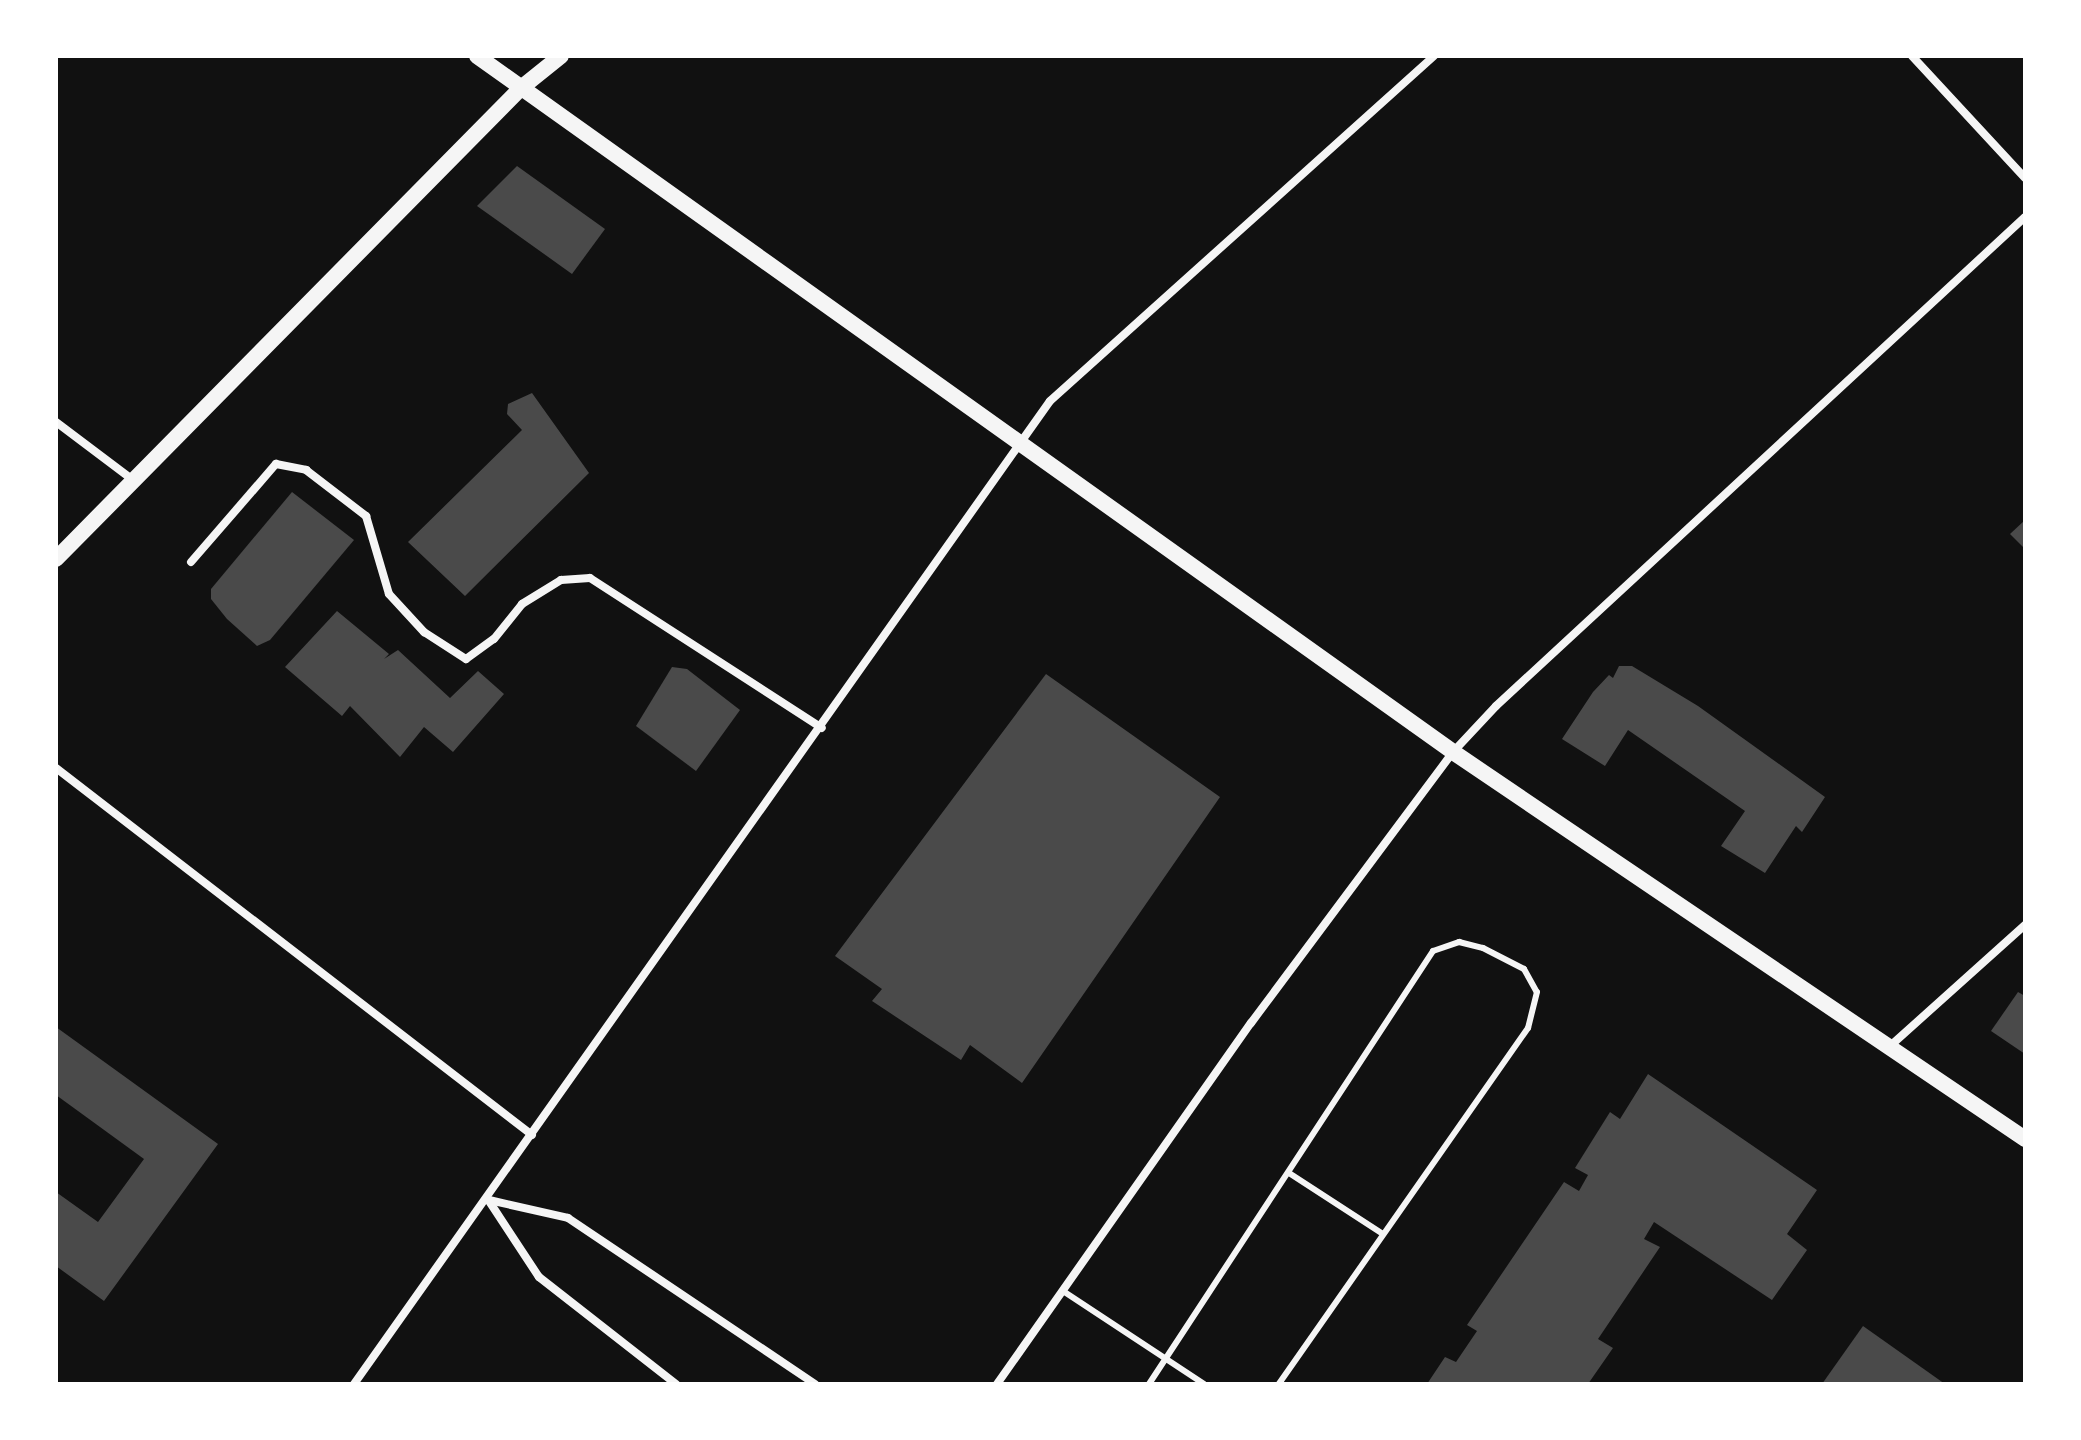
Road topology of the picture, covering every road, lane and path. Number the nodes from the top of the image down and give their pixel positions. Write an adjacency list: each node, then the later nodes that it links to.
1 (477, 56): 5 (main road)
2 (561, 56): 5 (main road)
3 (1434, 56): 9 (street)
4 (1912, 56): 6 (street)
5 (521, 88): 9 (main road); 10 (main road)
6 (2025, 178)
7 (2025, 217): 14 (street)
8 (56, 422): 10 (street)
9 (1018, 442): 13 (street); 14 (main road)
10 (133, 480): 11 (main road)
11 (56, 559)
12 (191, 562): 13 (street)
13 (822, 728): 18 (street)
14 (1453, 752): 17 (main road); 23 (street)
15 (56, 768): 18 (street)
16 (2025, 925): 17 (street)
17 (1889, 1047): 19 (main road)
18 (532, 1135): 21 (street)
19 (2025, 1139)
20 (1289, 1173): 22 (lane); 22 (lane); 24 (lane)
21 (489, 1200): 25 (street); 26 (street); 27 (street)
22 (1383, 1234): 31 (lane)
23 (1063, 1291): 24 (lane); 28 (street)
24 (1168, 1360): 29 (lane); 30 (lane)
25 (354, 1384)
26 (676, 1384)
27 (815, 1384)
28 (997, 1384)
29 (1149, 1384)
30 (1204, 1384)
31 (1279, 1384)

